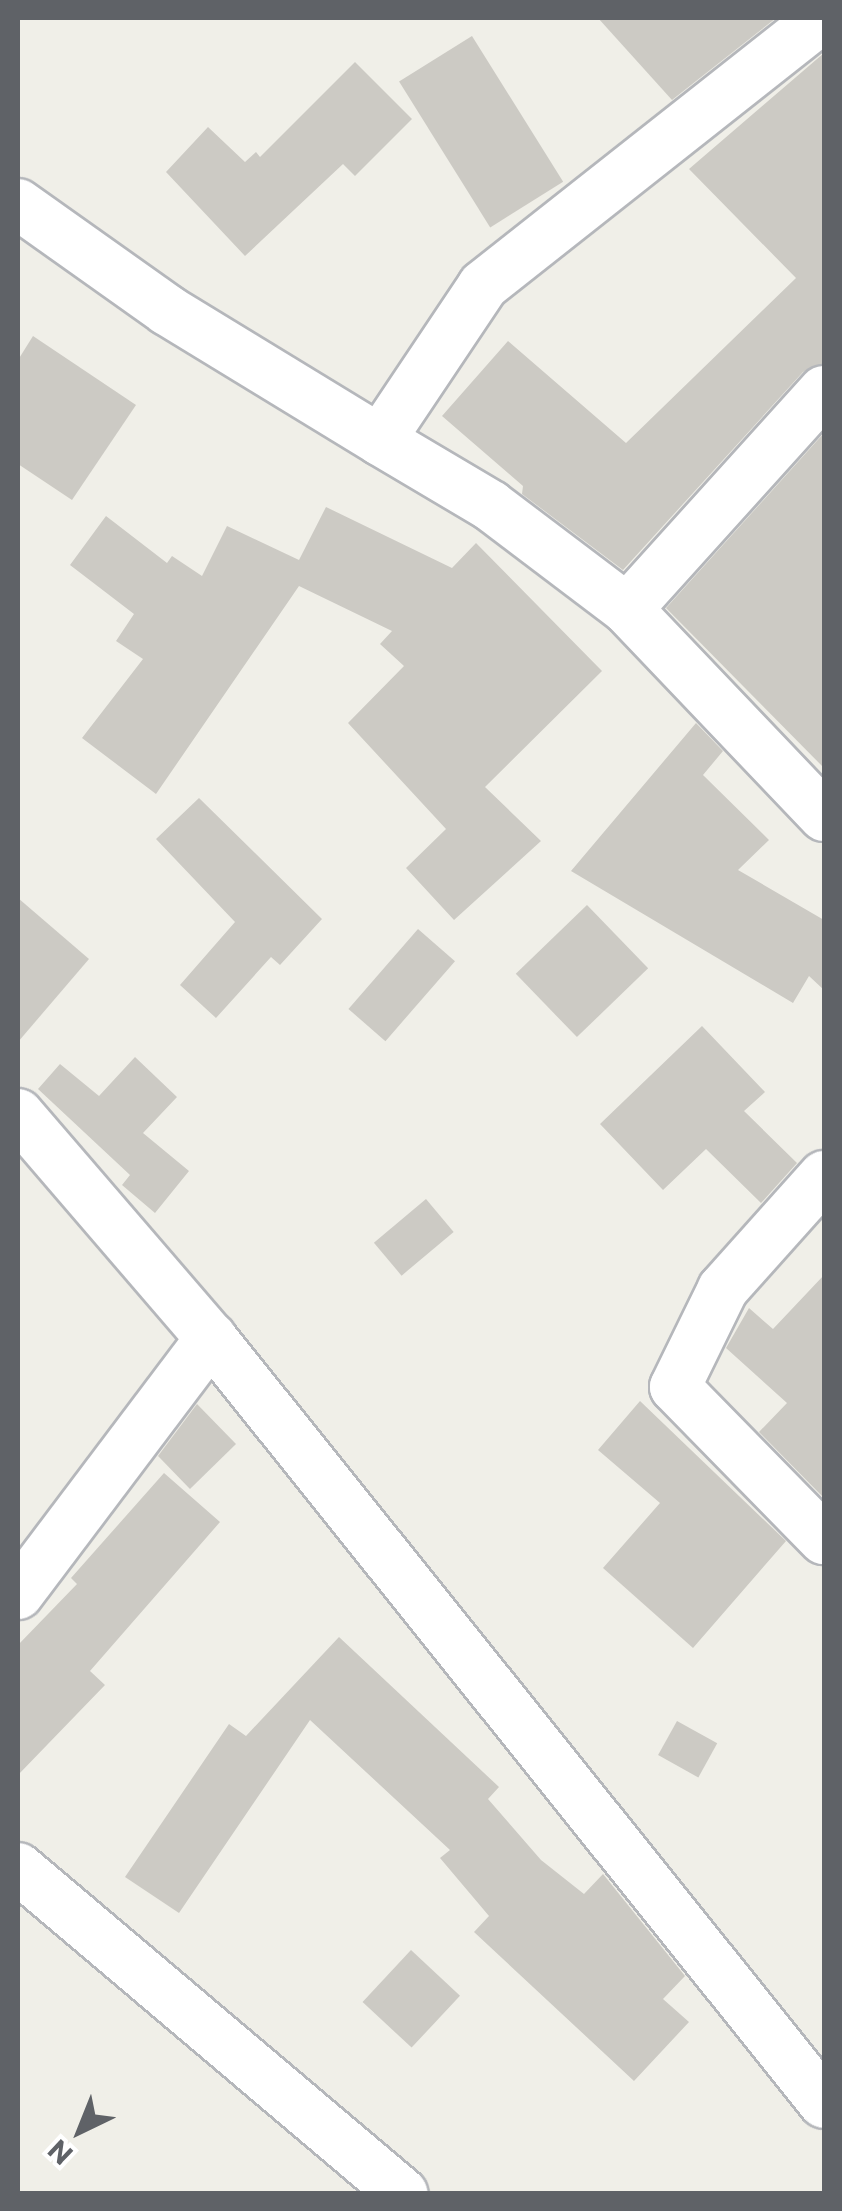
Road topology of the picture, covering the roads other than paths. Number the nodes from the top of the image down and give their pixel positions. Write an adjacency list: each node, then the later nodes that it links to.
1 (822, 18): 4 (street)
2 (18, 204): 4 (street)
3 (824, 391): 5 (street)
4 (380, 440): 5 (street)
5 (627, 609): 6 (street)
6 (824, 816)
7 (18, 1114): 9 (street)
8 (824, 1176): 10 (street)
9 (211, 1338): 11 (street); 13 (street)
10 (824, 1539)
11 (18, 1594)
12 (18, 1868): 14 (street)
13 (824, 2103)
14 (402, 2194)

